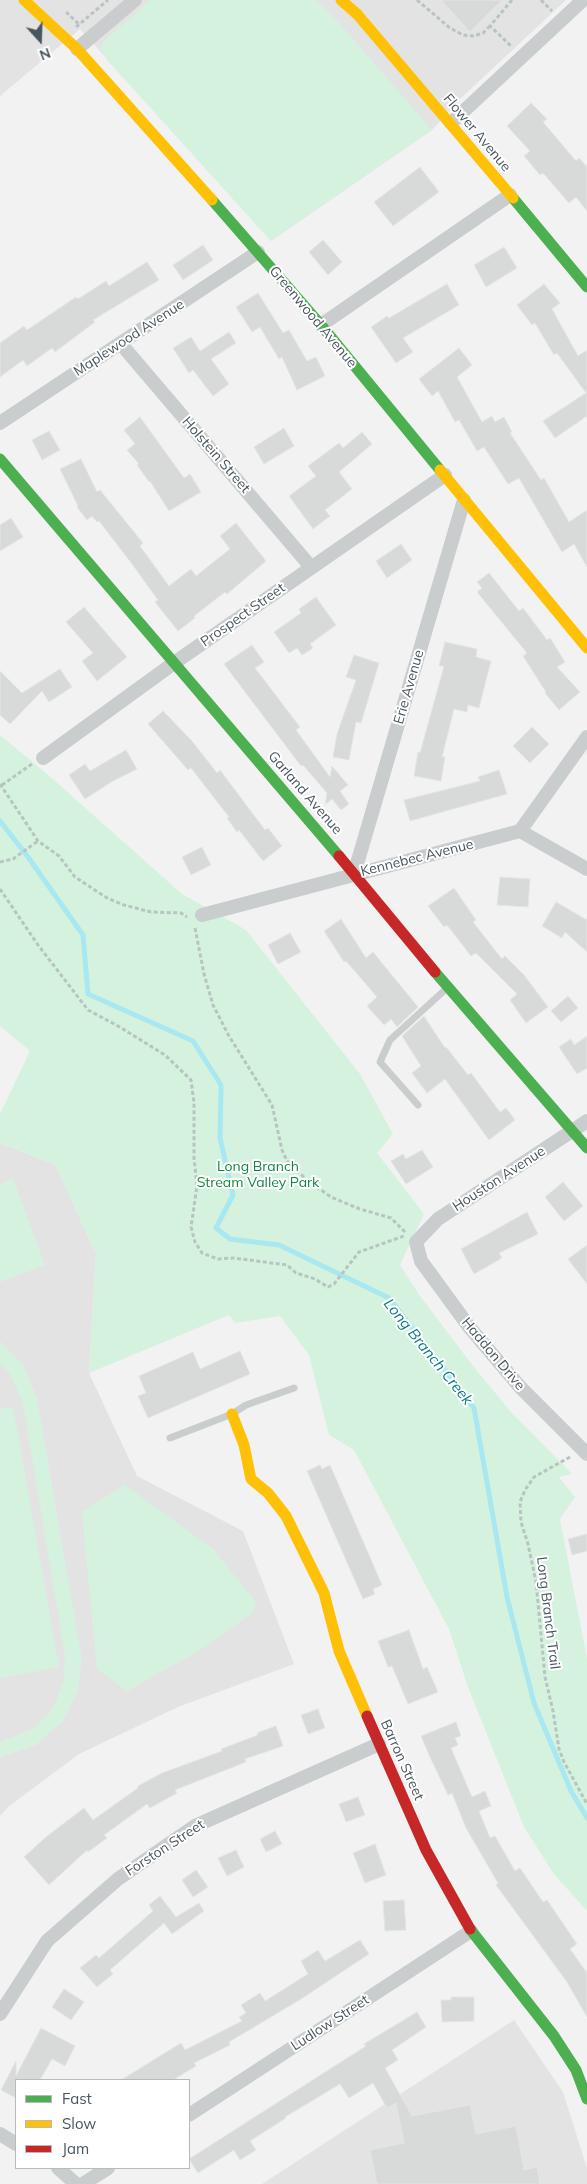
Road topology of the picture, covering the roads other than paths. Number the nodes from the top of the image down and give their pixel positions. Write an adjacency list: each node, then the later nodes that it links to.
1 (24, 0): 5 (street, Greenwood Avenue)
2 (135, 0): 5 (street)
3 (341, 0): 6 (street, Flower Avenue)
4 (582, 0): 6 (street)
5 (77, 49): 8 (street, Greenwood Avenue)
6 (451, 123): 7 (street, Flower Avenue)
7 (510, 195): 9 (street, Flower Avenue); 10 (street)
8 (258, 252): 10 (street, Greenwood Avenue); 11 (street, Maplewood Avenue)
9 (587, 287)
10 (321, 325): 14 (street, Greenwood Avenue)
11 (121, 344): 12 (street, Maplewood Avenue); 16 (street, Holstein Street)
12 (0, 423)
13 (0, 459): 18 (street, Garland Avenue)
14 (445, 475): 15 (street, Greenwood Avenue); 16 (street, Prospect Street)
15 (464, 500): 17 (street, Greenwood Avenue); 23 (street, Erie Avenue)
16 (311, 567): 18 (street, Prospect Street)
17 (587, 648)
18 (174, 663): 20 (street, Prospect Street); 23 (street, Garland Avenue)
19 (587, 737): 21 (street)
20 (43, 758)
21 (520, 831): 22 (street); 23 (street, Kennebec Avenue)
22 (587, 869)
23 (354, 874): 24 (street, Kennebec Avenue); 25 (street, Garland Avenue)
24 (195, 919)
25 (447, 987): 26 (lane); 28 (street, Garland Avenue)
26 (418, 1105)
27 (587, 1121): 28 (street, Houston Avenue)
28 (573, 1130): 29 (street, Garland Avenue); 30 (street, Houston Avenue)
29 (587, 1148)
30 (416, 1242): 34 (street, Haddon Drive)
31 (294, 1388): 32 (lane)
32 (232, 1414): 33 (lane); 35 (street, Barron Street)
33 (170, 1438)
34 (585, 1452)
35 (379, 1744): 36 (street, Barron Street); 37 (street, Forston Street)
36 (471, 1931): 38 (street, Barron Street); 39 (street, Ludlow Street)
37 (0, 2014)
38 (587, 2099)
39 (190, 2114)
40 (0, 2134): 41 (street)
41 (15, 2143)
42 (60, 2169): 44 (street)
43 (106, 2169): 45 (street)
44 (76, 2184)
45 (83, 2184)

